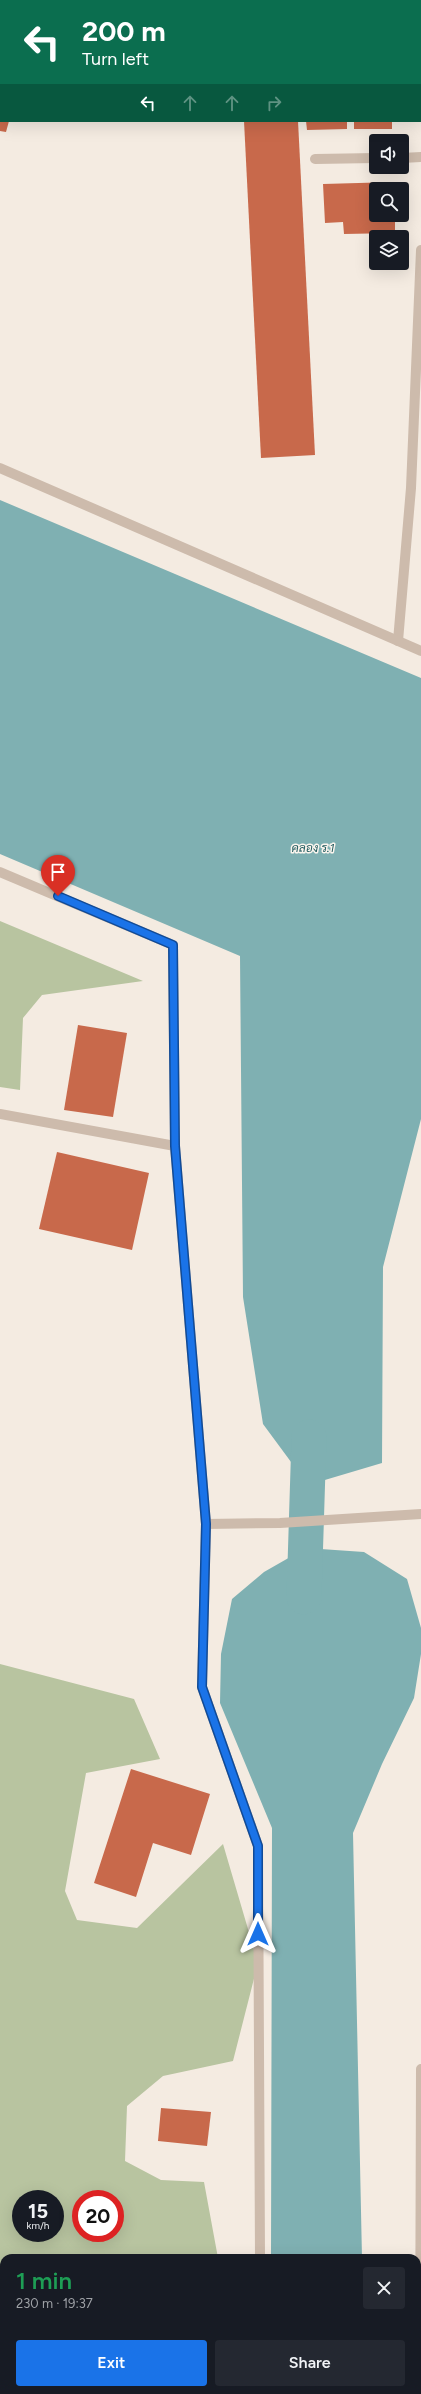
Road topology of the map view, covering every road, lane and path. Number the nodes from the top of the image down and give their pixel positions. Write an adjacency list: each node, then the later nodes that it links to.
1 (421, 157): 3 (street)
2 (369, 158): 4 (street)
3 (409, 158)
4 (315, 159)
5 (421, 250): 7 (street)
6 (0, 468): 7 (street)
7 (398, 641): 8 (street)
8 (421, 651)
9 (0, 872): 11 (street)
10 (0, 1114): 11 (street)
11 (175, 1146): 13 (street)
12 (421, 1514): 13 (street)
13 (206, 1524): 15 (street)
14 (421, 2069): 16 (street)
15 (260, 2254)
16 (420, 2254)

